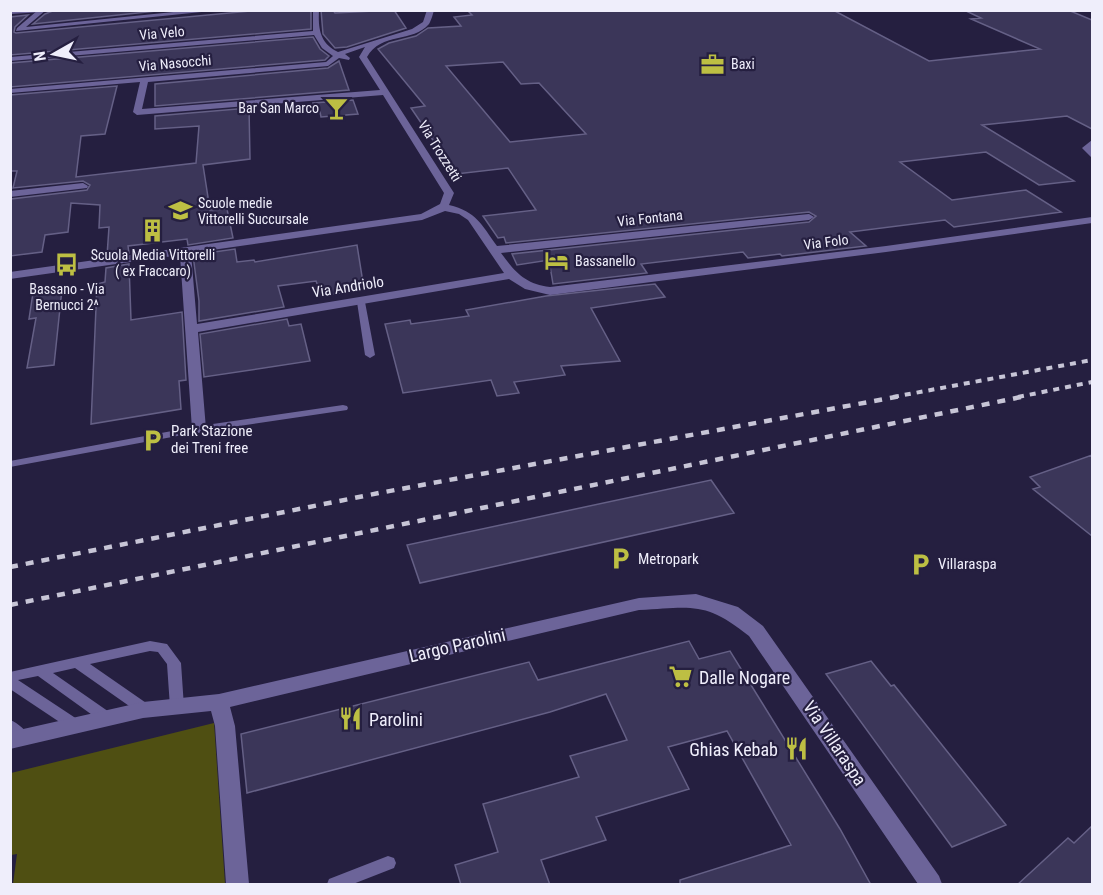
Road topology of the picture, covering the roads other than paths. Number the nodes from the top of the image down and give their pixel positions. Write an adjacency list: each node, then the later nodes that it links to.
1 (218, 10): 6 (street)
2 (315, 10): 7 (street)
3 (430, 10): 9 (street)
4 (43, 11): 5 (lane); 6 (street)
5 (10, 13)
6 (18, 30): 8 (street)
7 (316, 33): 10 (street); 11 (street, Via Velo)
8 (10, 34)
9 (376, 43): 10 (street); 12 (street)
10 (337, 55): 12 (street); 13 (street, Via Nasocchi)
11 (10, 59)
12 (368, 68): 15 (street, Via Trozzetti)
13 (145, 79): 14 (street, Via Nasocchi); 15 (street)
14 (10, 91)
15 (385, 92): 20 (street, Via Trozzetti)
16 (1092, 143): 17 (street)
17 (1092, 155)
18 (82, 186): 19 (street)
19 (10, 194)
20 (443, 207): 23 (street); 24 (street)
21 (809, 217): 23 (street, Via Fontana)
22 (1092, 220): 25 (street, Via Folo)
23 (495, 250): 25 (street)
24 (184, 251): 26 (street); 28 (street)
25 (511, 275): 27 (street, Via Andriolo)
26 (10, 276)
27 (362, 302): 28 (street, Via Andriolo); 29 (lane)
28 (191, 329): 31 (street)
29 (370, 355)
30 (343, 408): 31 (lane)
31 (199, 429): 32 (lane)
32 (10, 464)
33 (696, 600): 38 (street, Largo Parolini); 47 (street, Via Villaraspa)
34 (78, 663): 35 (lane); 39 (lane); 40 (lane)
35 (41, 671): 36 (lane); 41 (lane)
36 (10, 677)
37 (10, 682): 42 (lane)
38 (219, 702): 39 (street, Largo Parolini); 45 (street)
39 (177, 707): 40 (street, Largo Parolini)
40 (147, 711): 41 (street, Largo Parolini)
41 (107, 718): 42 (street, Largo Parolini)
42 (75, 725): 43 (street, Largo Parolini)
43 (15, 735)
44 (388, 863): 46 (lane)
45 (238, 885)
46 (335, 885)
47 (931, 885)

